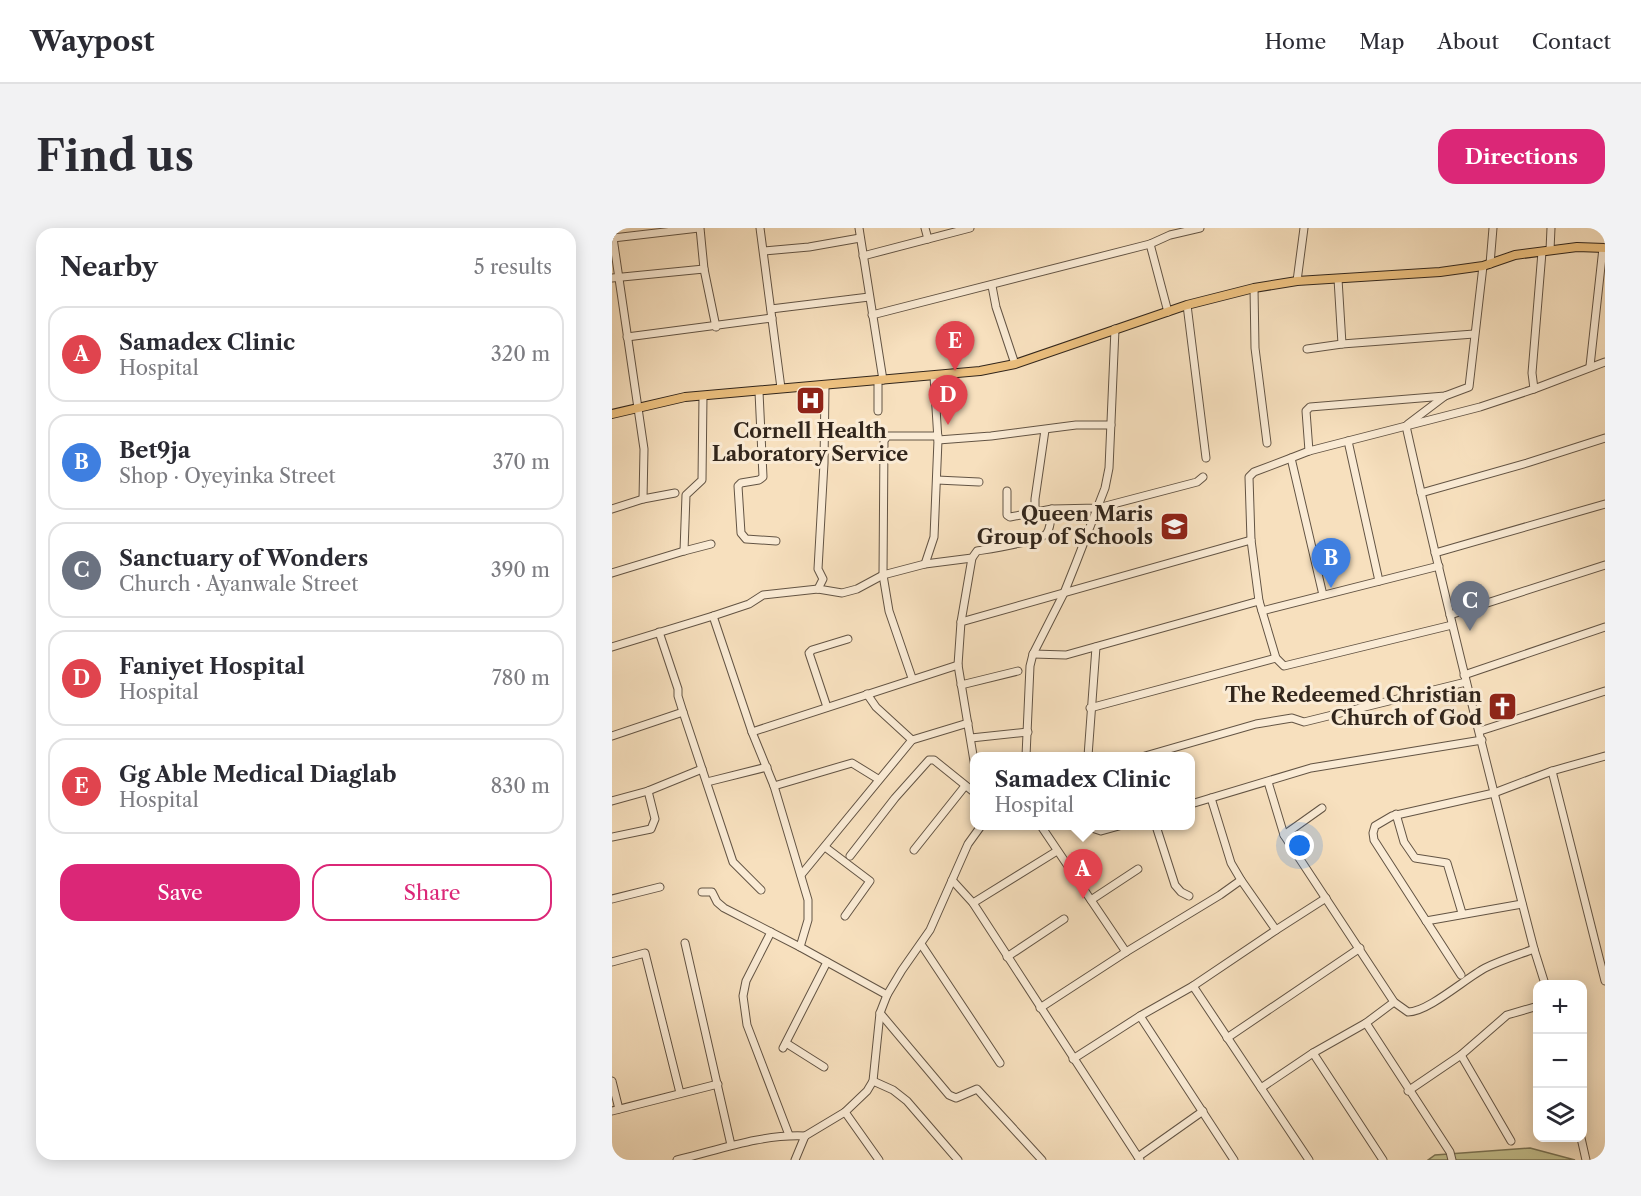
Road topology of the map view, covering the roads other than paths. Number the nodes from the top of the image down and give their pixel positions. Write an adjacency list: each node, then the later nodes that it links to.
1 (700, 228): 11 (street); 20 (street)
2 (760, 228): 16 (street)
3 (859, 228): 12 (street)
4 (925, 228): 13 (street)
5 (970, 228): 13 (street)
6 (1200, 228): 10 (street)
7 (1304, 228): 23 (street)
8 (1493, 228): 19 (street)
9 (1551, 228): 17 (street)
10 (1169, 232): 14 (street)
11 (613, 235): 21 (street)
12 (860, 238): 16 (street); 18 (street)
13 (928, 239): 18 (street)
14 (1150, 244): 24 (street); 29 (street)
15 (1604, 248): 17 (main road); 40 (street)
16 (764, 250): 28 (street)
17 (1546, 251): 19 (main road); 45 (street)
18 (863, 256): 26 (street)
19 (1486, 265): 22 (main road); 34 (street)
20 (704, 269): 21 (street); 32 (street)
21 (616, 277): 35 (street)
22 (1338, 279): 23 (main road); 36 (street)
23 (1297, 281): 25 (main road)
24 (992, 286): 30 (street); 39 (street)
25 (1254, 288): 27 (main road); 58 (street)
26 (869, 297): 28 (street); 30 (street)
27 (1187, 305): 29 (main road); 60 (street)
28 (771, 309): 31 (street)
29 (1168, 312): 33 (main road)
30 (872, 315): 42 (street)
31 (772, 318): 32 (street); 44 (street)
32 (716, 327): 35 (street)
33 (1115, 329): 39 (main road); 52 (street)
34 (1474, 334): 36 (street); 48 (street)
35 (627, 337): 49 (street)
36 (1342, 344): 37 (street)
37 (1307, 349)
38 (1605, 362): 40 (street)
39 (1015, 364): 41 (main road)
40 (1590, 366): 45 (street)
41 (934, 376): 42 (main road); 55 (street)
42 (880, 380): 43 (main road); 50 (street)
43 (825, 386): 44 (main road); 86 (street)
44 (781, 388): 46 (main road)
45 (1534, 389): 53 (street)
46 (759, 392): 47 (main road); 75 (street)
47 (703, 396): 49 (main road); 77 (street)
48 (1445, 396): 53 (street); 59 (street)
49 (638, 406): 51 (main road); 68 (street)
50 (878, 411)
51 (612, 414)
52 (1111, 425): 54 (street); 71 (street)
53 (1406, 426): 57 (street); 67 (street)
54 (1046, 429): 55 (street); 73 (street)
55 (938, 438): 63 (street); 84 (street)
56 (1605, 438): 67 (street)
57 (1348, 441): 59 (street); 85 (street)
58 (1267, 443)
59 (1309, 451): 61 (street)
60 (1206, 458)
61 (1291, 458): 74 (street); 88 (street)
62 (1203, 477): 71 (street)
63 (937, 480): 64 (street); 80 (street)
64 (979, 482)
65 (1007, 490): 73 (street)
66 (675, 493): 68 (street)
67 (1421, 493): 78 (street)
68 (643, 499): 70 (street)
69 (1605, 504): 78 (street)
70 (612, 508)
71 (1098, 508): 72 (street); 87 (street)
72 (1052, 509): 73 (street); 79 (street)
73 (1035, 510)
74 (1251, 540): 87 (street); 89 (street)
75 (776, 541)
76 (711, 544): 77 (street)
77 (684, 550): 83 (street)
78 (1436, 553): 82 (street)
79 (972, 558): 80 (street); 93 (street)
80 (925, 564): 84 (street)
81 (1605, 565): 91 (street)
82 (1439, 566): 85 (street); 91 (street)
83 (612, 573)
84 (883, 575): 86 (street); 104 (street)
85 (1379, 581): 88 (street)
86 (818, 589): 92 (street)
87 (1064, 593): 93 (street); 100 (street)
88 (1323, 595): 90 (street)
89 (1259, 601): 90 (street); 99 (street)
90 (1262, 611): 101 (street)
91 (1450, 615): 94 (street)
92 (713, 616): 96 (street); 114 (street)
93 (961, 622): 102 (street)
94 (1452, 625): 101 (street); 105 (street)
95 (1605, 627): 105 (street)
96 (659, 632): 98 (street); 111 (street)
97 (848, 639): 109 (street)
98 (612, 647)
99 (1096, 647): 100 (street); 110 (street)
100 (1033, 654): 115 (street)
101 (1276, 658): 110 (street)
102 (958, 665): 104 (street); 106 (street)
103 (1018, 671): 106 (street)
104 (912, 678): 108 (street)
105 (1465, 678): 113 (street); 123 (street)
106 (961, 685): 112 (street)
107 (1605, 691): 113 (street)
108 (867, 694): 109 (street); 118 (street)
109 (827, 707): 114 (street)
110 (1090, 708): 122 (street)
111 (683, 712): 116 (street); 126 (street)
112 (968, 723): 117 (street); 118 (street)
113 (1480, 731): 119 (street)
114 (752, 732): 125 (street)
115 (1028, 732): 117 (street); 121 (street)
116 (612, 736)
117 (970, 738): 120 (street)
118 (912, 740): 128 (street)
119 (1482, 740): 130 (street); 135 (street)
120 (972, 752)
121 (1026, 752)
122 (1088, 752)
123 (1159, 752)
124 (1605, 756): 127 (street)
125 (766, 767): 129 (street); 131 (street)
126 (702, 769): 129 (street); 134 (street)
127 (1552, 771): 135 (street); 180 (street)
128 (878, 779): 131 (street); 146 (street)
129 (707, 782): 155 (street)
130 (1268, 782): 136 (street); 144 (street)
131 (774, 786): 151 (street)
132 (965, 786): 133 (street); 147 (street); 149 (street)
133 (970, 790)
134 (648, 791): 137 (street); 145 (street)
135 (1494, 793): 140 (street); 162 (street)
136 (1210, 798): 138 (street); 153 (street)
137 (612, 801)
138 (1195, 803)
139 (1322, 808): 144 (street)
140 (1396, 814): 163 (street); 166 (street)
141 (978, 830): 152 (street)
142 (1044, 830): 148 (street)
143 (1158, 830): 157 (street)
144 (1284, 835): 159 (street)
145 (612, 837)
146 (825, 847): 151 (street); 164 (street)
147 (914, 850)
148 (1057, 851): 160 (street); 161 (street)
149 (850, 856)
150 (1138, 869): 160 (street)
151 (801, 875): 171 (street)
152 (952, 880): 161 (street); 170 (street)
153 (1241, 880): 167 (street); 174 (street)
154 (660, 886): 158 (street)
155 (760, 890)
156 (702, 892): 168 (street)
157 (1189, 896)
158 (612, 898)
159 (1326, 898): 167 (street); 172 (street)
160 (1091, 900): 174 (street)
161 (973, 903): 175 (street)
162 (1522, 904): 163 (street); 173 (street)
163 (1462, 913): 166 (street)
164 (845, 916)
165 (1064, 919): 175 (street)
166 (1426, 921): 178 (street)
167 (1276, 930): 181 (street)
168 (771, 932): 171 (street); 204 (street)
169 (685, 943): 197 (street)
170 (921, 944): 182 (street); 193 (street)
171 (800, 947): 177 (street)
172 (1360, 948): 183 (street); 189 (street)
173 (1534, 949): 179 (street); 183 (street)
174 (1126, 952): 185 (street)
175 (1007, 957): 185 (street)
176 (612, 962): 200 (street)
177 (827, 962): 182 (street); 194 (street)
178 (1461, 975)
179 (1544, 980)
180 (1605, 981)
181 (1193, 986): 187 (street); 189 (street)
182 (887, 995): 186 (street)
183 (1394, 1002): 188 (street)
184 (1533, 1007): 191 (street)
185 (1040, 1008): 192 (street)
186 (880, 1013): 196 (street); 215 (street)
187 (1140, 1016): 192 (street); 202 (street)
188 (1366, 1023): 190 (street); 199 (street)
189 (1227, 1038): 198 (street)
190 (1313, 1053): 198 (street); 218 (street)
191 (1461, 1055): 199 (street); 206 (street)
192 (1073, 1059): 209 (street)
193 (1000, 1063)
194 (824, 1067)
195 (612, 1081): 201 (street)
196 (873, 1081): 203 (street); 214 (street)
197 (718, 1084): 200 (street); 208 (street)
198 (1261, 1088): 217 (street)
199 (1408, 1090): 219 (street)
200 (680, 1093): 201 (street)
201 (616, 1110)
202 (1203, 1111): 209 (street); 216 (street)
203 (845, 1112): 205 (street); 213 (street)
204 (789, 1135): 205 (street); 208 (street)
205 (805, 1136): 212 (street)
206 (1511, 1141)
207 (1582, 1142): 220 (street)
208 (731, 1145): 210 (street)
209 (1139, 1158)
210 (687, 1159): 211 (street)
211 (677, 1160)
212 (795, 1160)
213 (879, 1160)
214 (958, 1160)
215 (1042, 1160)
216 (1234, 1160)
217 (1309, 1160)
218 (1383, 1160)
219 (1452, 1160)
220 (1586, 1160)

